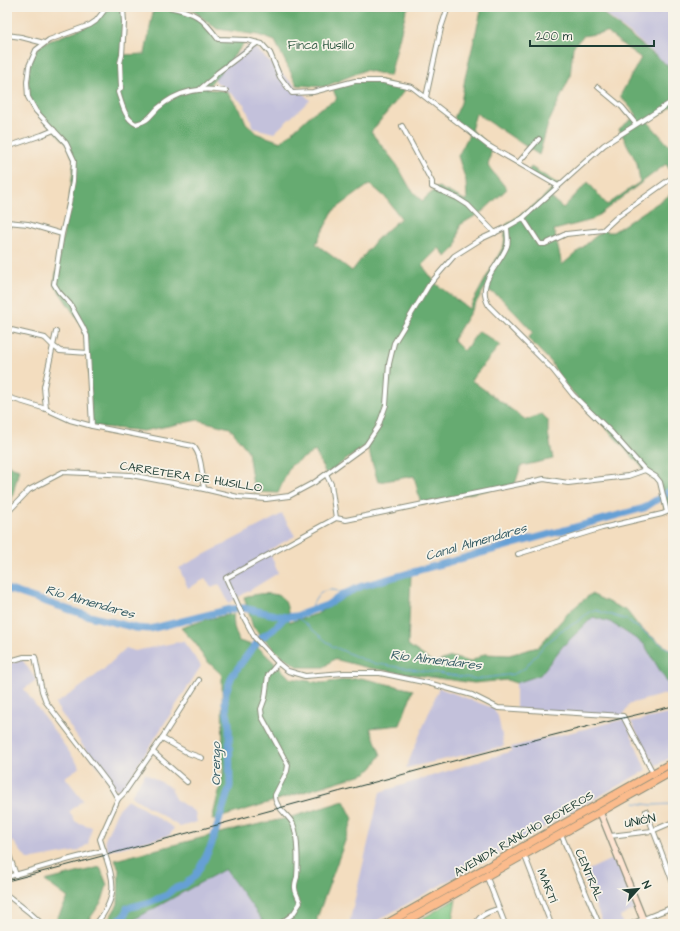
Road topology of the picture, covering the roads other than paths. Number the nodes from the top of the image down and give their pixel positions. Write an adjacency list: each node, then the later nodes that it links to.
1 (107, 7): 6 (street)
2 (123, 7): 9 (street)
3 (168, 7): 7 (street)
4 (448, 7): 11 (street)
5 (7, 35): 6 (street)
6 (44, 43): 15 (street)
7 (257, 43): 9 (street); 11 (street)
8 (598, 86): 13 (street)
9 (199, 89): 10 (street)
10 (226, 91)
11 (426, 97): 18 (street)
12 (673, 101): 13 (street, CARRETERA DE HUSILLO)
13 (636, 124): 20 (street, CARRETERA DE HUSILLO)
14 (402, 126): 25 (street)
15 (54, 130): 17 (street); 26 (street)
16 (539, 139): 18 (street)
17 (7, 146)
18 (518, 163): 20 (street)
19 (673, 177): 21 (street)
20 (558, 186): 21 (street, CARRETERA DE HUSILLO)
21 (523, 218): 23 (street, CARRETERA DE HUSILLO)
22 (8, 223): 24 (street); 26 (street)
23 (507, 227): 25 (street, CARRETERA DE HUSILLO); 34 (street)
24 (7, 231)
25 (495, 233): 35 (street, CARRETERA DE HUSILLO)
26 (62, 234): 30 (street)
27 (7, 329): 29 (street)
28 (56, 332): 29 (street)
29 (53, 346): 30 (street); 32 (street)
30 (88, 353): 33 (street)
31 (7, 398): 32 (street)
32 (46, 408): 33 (street)
33 (92, 426): 36 (street)
34 (645, 470): 38 (street); 39 (street)
35 (326, 474): 36 (street, CARRETERA DE HUSILLO); 38 (street)
36 (204, 489): 37 (street, CARRETERA DE HUSILLO)
37 (7, 513)
38 (336, 518): 41 (street)
39 (518, 554)
40 (7, 659): 50 (street)
41 (278, 663): 48 (street); 70 (street)
42 (199, 680): 43 (street)
43 (162, 738): 44 (street); 45 (street)
44 (152, 752): 49 (street); 50 (street)
45 (202, 758)
46 (673, 762): 48 (highway, AVENIDA RANCHO BOYEROS)
47 (673, 771): 52 (highway, AVENIDA RANCHO BOYEROS)
48 (653, 773): 71 (highway, AVENIDA RANCHO BOYEROS)
49 (188, 782)
50 (118, 799): 58 (street)
51 (646, 811): 54 (street)
52 (600, 812): 55 (highway, AVENIDA RANCHO BOYEROS); 56 (street)
53 (673, 822): 54 (street, UNIÓN)
54 (652, 831): 56 (street, UNIÓN); 63 (street)
55 (560, 834): 59 (highway, AVENIDA RANCHO BOYEROS); 76 (street, CENTRAL)
56 (610, 836): 67 (street)
57 (7, 848): 60 (street)
58 (104, 851): 60 (street); 69 (street)
59 (524, 854): 61 (highway, AVENIDA RANCHO BOYEROS); 75 (street, MARTÍ)
60 (16, 875): 62 (street)
61 (486, 876): 66 (street); 72 (highway, AVENIDA RANCHO BOYEROS)
62 (7, 877)
63 (673, 883)
64 (7, 895): 68 (street)
65 (673, 907): 67 (street)
66 (499, 909): 73 (street); 74 (street)
67 (644, 921): 77 (street)
68 (42, 924)
69 (96, 924)
70 (280, 924)
71 (386, 924)
72 (401, 924)
73 (476, 924)
74 (505, 924)
75 (551, 924)
76 (599, 924)
77 (631, 924)

